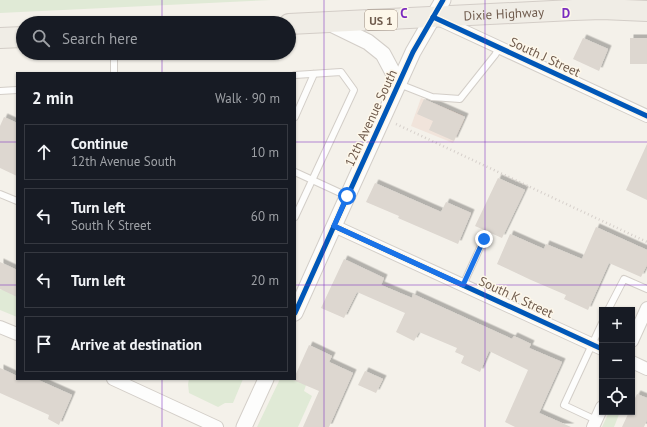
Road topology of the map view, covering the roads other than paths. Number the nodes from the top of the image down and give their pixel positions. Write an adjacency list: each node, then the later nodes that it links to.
1 (443, 0): 3 (street, 12th Avenue South)
2 (647, 11): 3 (main road, Dixie Highway / US 1)
3 (433, 17): 4 (main road, Dixie Highway / US 1); 8 (street, South J Street); 13 (street, 12th Avenue South)
4 (328, 22): 5 (main road, Dixie Highway / US 1); 13 (street)
5 (296, 24)
6 (16, 37): 7 (main road)
7 (0, 38)
8 (499, 48): 13 (lane); 17 (street, South J Street)
9 (114, 60): 10 (lane)
10 (114, 72)
11 (314, 74): 12 (lane); 16 (lane); 19 (lane)
12 (296, 75)
13 (399, 84): 21 (street, 12th Avenue South)
14 (16, 90): 15 (lane)
15 (0, 91)
16 (296, 115)
17 (647, 116)
18 (296, 172): 19 (lane)
19 (312, 180): 21 (lane); 23 (lane)
20 (0, 194): 22 (lane)
21 (347, 196): 24 (street, 12th Avenue South)
22 (16, 201)
23 (296, 215)
24 (334, 226): 26 (street, South K Street); 30 (street, 12th Avenue South)
25 (484, 239): 26 (lane)
26 (463, 285): 34 (street, South K Street)
27 (647, 289): 28 (lane)
28 (610, 307)
29 (647, 308): 33 (street)
30 (296, 311)
31 (0, 327): 32 (street)
32 (16, 334)
33 (635, 334)
34 (597, 346): 39 (lane)
35 (635, 363): 36 (street)
36 (647, 369)
37 (115, 380): 40 (street)
38 (266, 380): 41 (street)
39 (595, 423)
40 (217, 427)
41 (244, 427)

